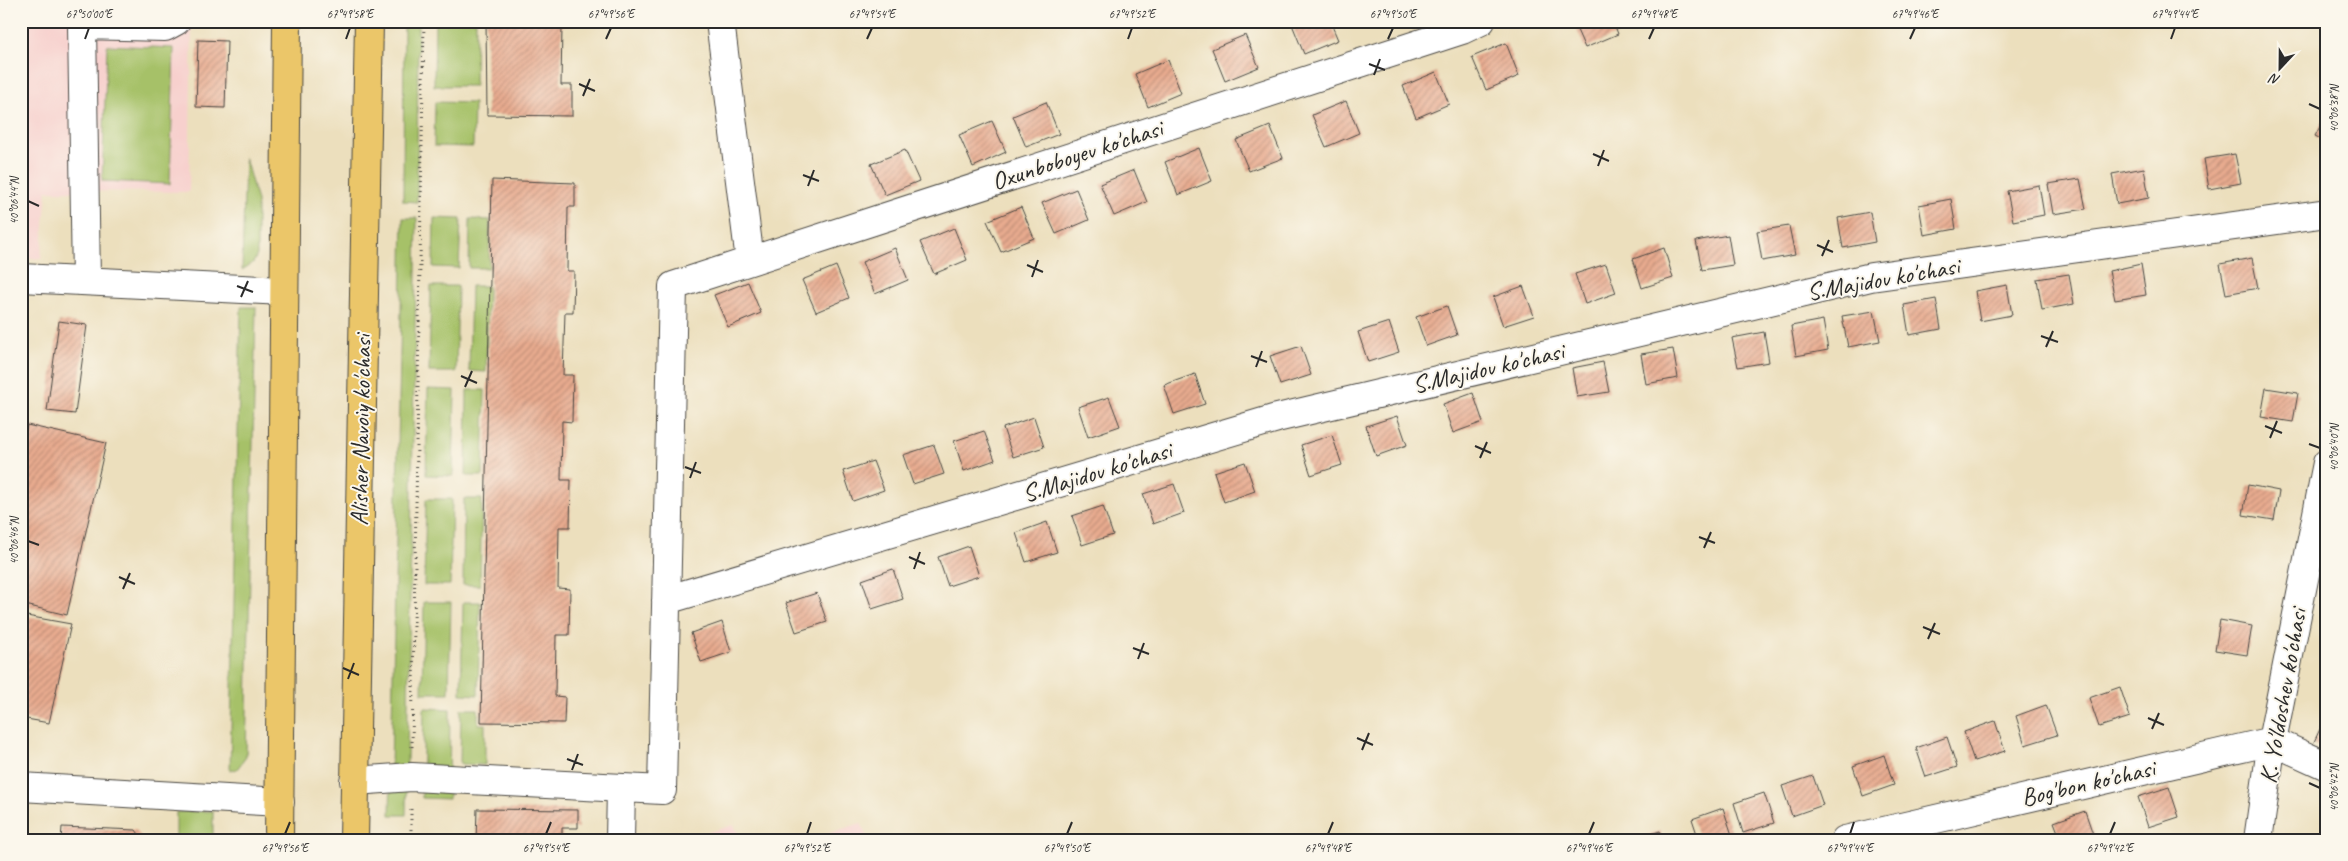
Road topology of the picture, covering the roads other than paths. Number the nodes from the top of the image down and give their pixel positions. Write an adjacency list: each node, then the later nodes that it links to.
1 (176, 21): 6 (street)
2 (287, 21): 11 (main road)
3 (369, 21): 16 (main road, Alisher Navoiy ko'chasi)
4 (720, 21): 8 (street)
5 (1481, 21): 8 (street, Oxunboboyev ko'chasi)
6 (78, 23): 10 (street)
7 (2327, 212): 13 (street, S.Majidov ko'chasi)
8 (750, 261): 13 (street, Oxunboboyev ko'chasi)
9 (21, 278): 10 (street)
10 (86, 281): 11 (street)
11 (284, 291): 19 (main road)
12 (2327, 464): 14 (street, K. Yo'ldoshev ko'chasi)
13 (666, 600): 18 (street)
14 (2272, 741): 15 (street); 23 (street, Bog'bon ko'chasi); 24 (street, K. Yo'ldoshev ko'chasi)
15 (2327, 766)
16 (354, 781): 18 (street); 21 (main road, Alisher Navoiy ko'chasi)
17 (21, 787): 19 (street)
18 (621, 788): 22 (street)
19 (280, 802): 20 (main road)
20 (279, 840)
21 (354, 840)
22 (620, 840)
23 (1845, 840)
24 (2258, 840)

